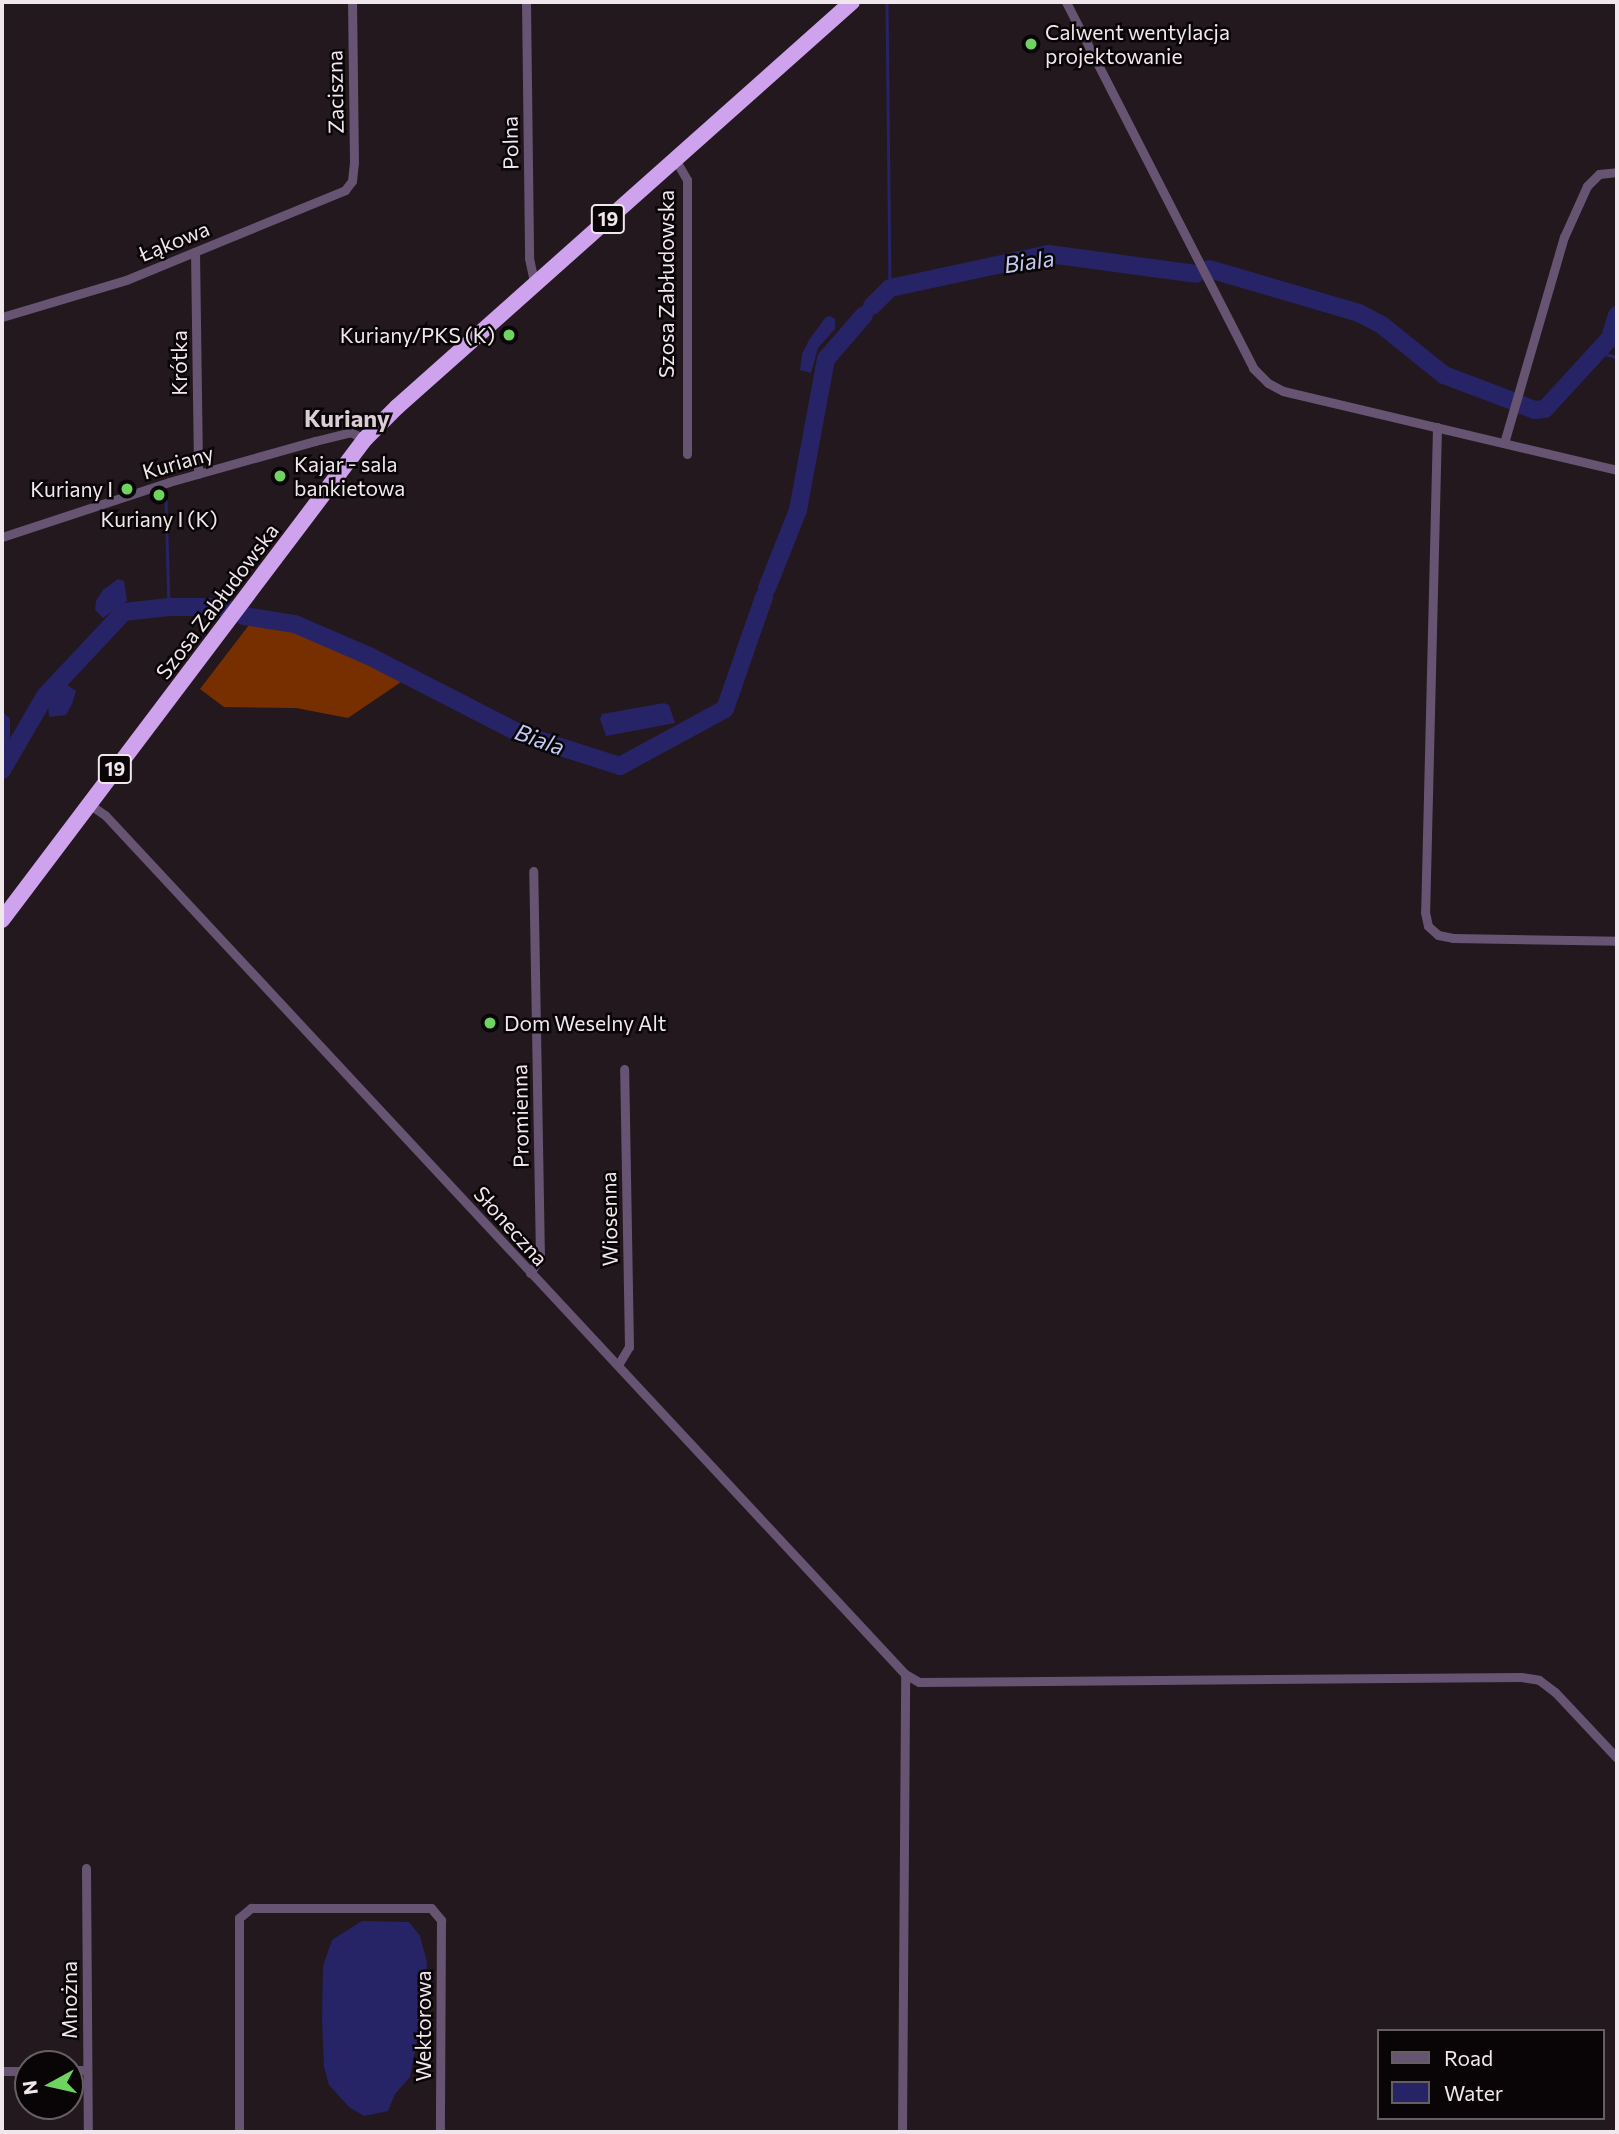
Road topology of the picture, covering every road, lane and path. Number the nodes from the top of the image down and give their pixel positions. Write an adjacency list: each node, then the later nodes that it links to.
1 (352, 2): 7 (street, Zaciszna)
2 (526, 2): 9 (street, Polna)
3 (852, 2): 5 (highway, Szosa Zabłudowska / 19)
4 (1066, 2): 11 (street)
5 (675, 159): 9 (highway, Szosa Zabłudowska / 19); 14 (street, Szosa Zabłudowska)
6 (1617, 172): 13 (street)
7 (352, 181): 8 (street, Łąkowa)
8 (195, 251): 10 (street, Łąkowa); 16 (street, Krótka)
9 (538, 282): 12 (highway, Szosa Zabłudowska / 19)
10 (2, 317)
11 (1437, 427): 13 (street); 21 (street)
12 (365, 439): 16 (street, Kuriany); 18 (highway, Szosa Zabłudowska / 19)
13 (1504, 443): 15 (street)
14 (687, 454)
15 (1617, 470)
16 (198, 474): 17 (street, Kuriany)
17 (2, 537)
18 (89, 804): 20 (highway, Szosa Zabłudowska / 19); 23 (street, Słoneczna)
19 (533, 872): 23 (street, Promienna)
20 (2, 920)
21 (1617, 941)
22 (624, 1069): 24 (street, Wiosenna)
23 (530, 1273): 24 (street, Słoneczna)
24 (618, 1365): 25 (street, Słoneczna)
25 (905, 1674): 26 (street); 32 (street)
26 (1617, 1758)
27 (86, 1868): 28 (street, Mnożna)
28 (87, 2070): 29 (street, Mnożna)
29 (88, 2132)
30 (239, 2132): 31 (street, Wektorowa)
31 (440, 2132)
32 (902, 2132)

